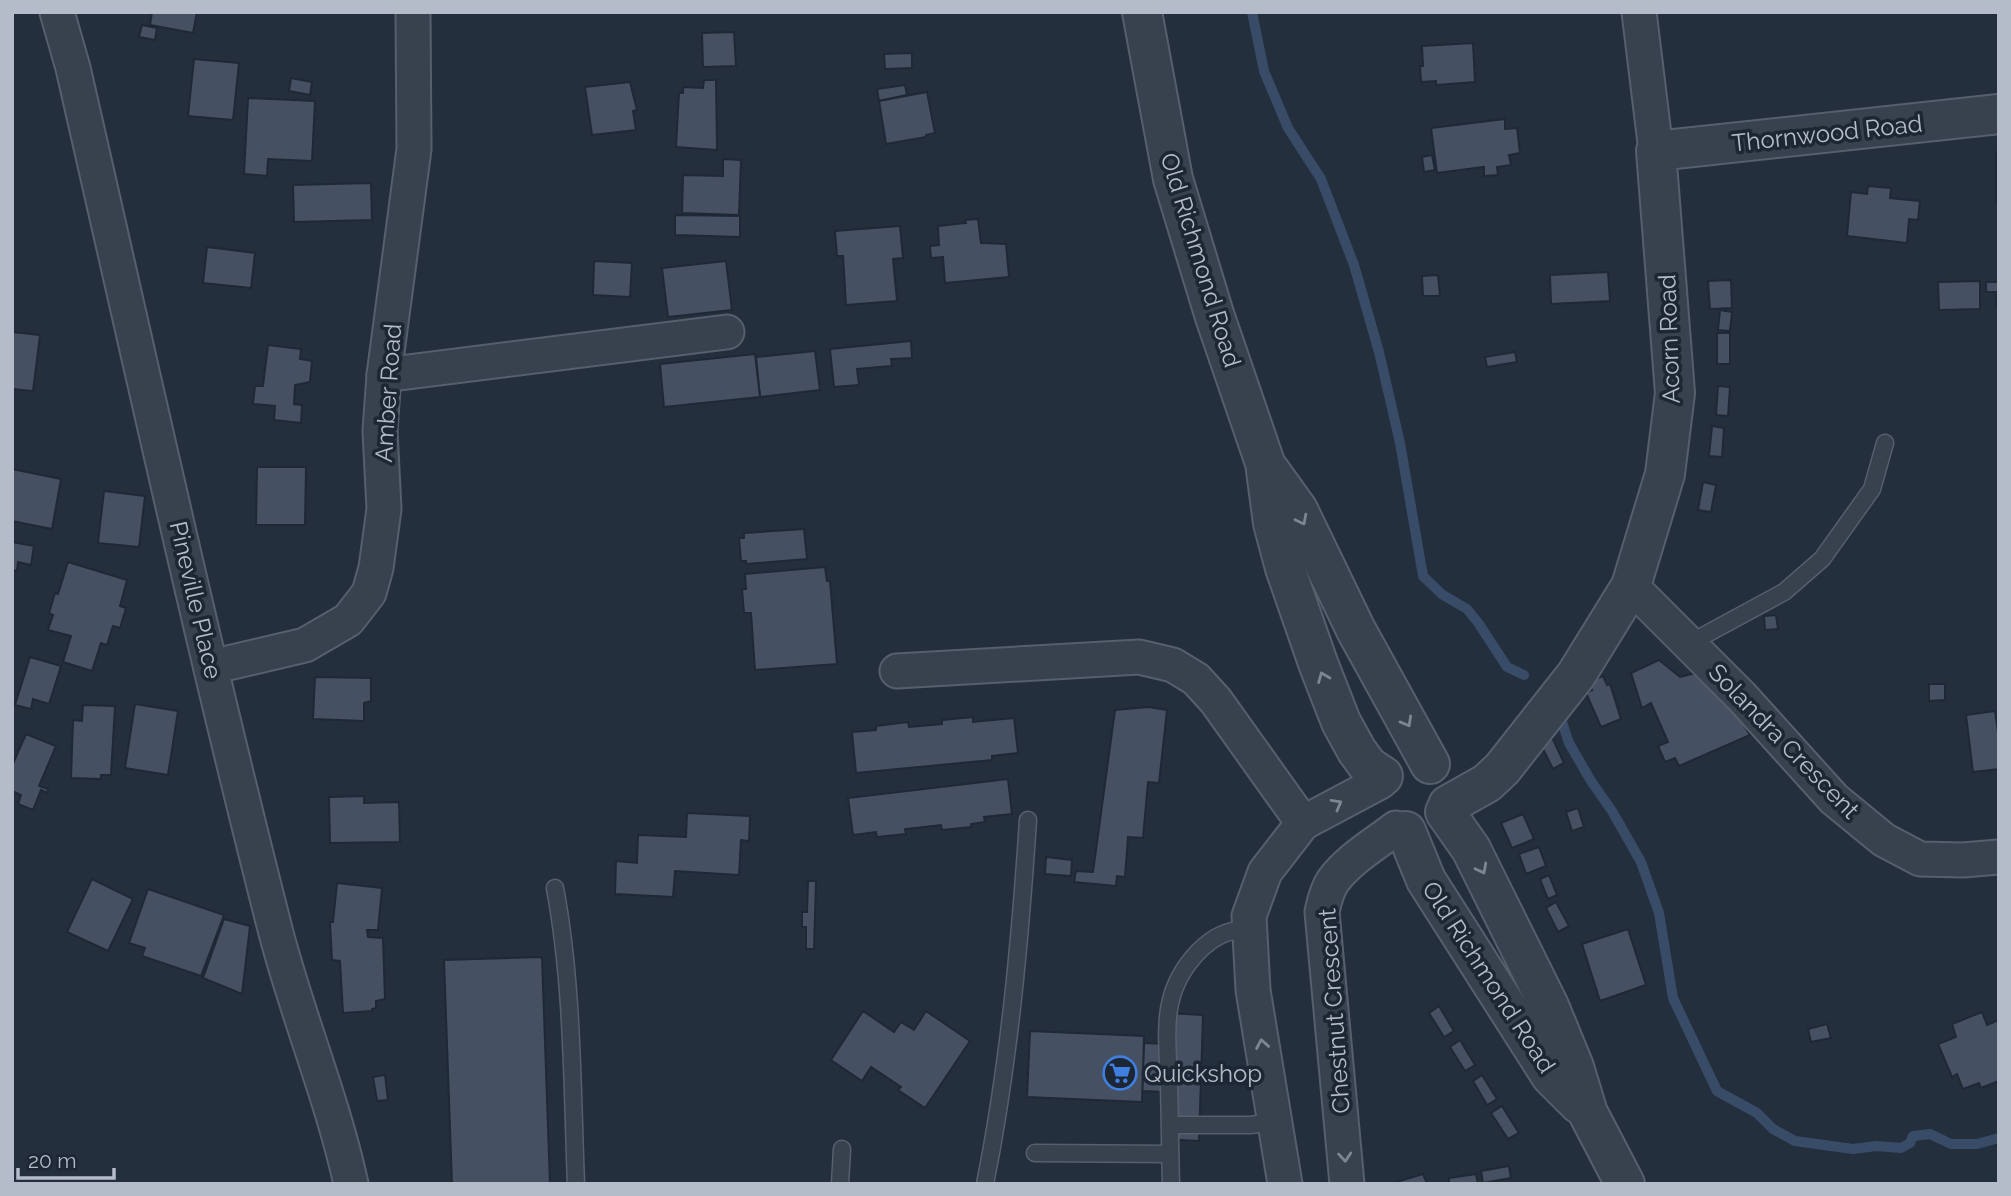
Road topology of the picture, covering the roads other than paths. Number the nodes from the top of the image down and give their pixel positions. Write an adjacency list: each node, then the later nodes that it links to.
1 (57, 12): 13 (street, Pineville Place)
2 (413, 12): 8 (street, Amber Road)
3 (1142, 12): 10 (street, Old Richmond Road)
4 (1639, 12): 6 (street, Acorn Road)
5 (1999, 114): 6 (street, Thornwood Road)
6 (1656, 151): 11 (street, Acorn Road)
7 (727, 332): 8 (street)
8 (384, 375): 13 (street, Amber Road)
9 (1885, 443): 12 (lane)
10 (1265, 463): 15 (street, Old Richmond Road, one-way to 10); 16 (street, Old Richmond Road, one-way to 16)
11 (1630, 586): 12 (street, Solandra Crescent); 16 (street, Acorn Road)
12 (1690, 643): 20 (street, Solandra Crescent)
13 (211, 667): 29 (street, Pineville Place)
14 (897, 671): 18 (street)
15 (1381, 779): 16 (street); 18 (street, one-way to 15); 19 (street, Old Richmond Road)
16 (1441, 789): 19 (street); 23 (street, Old Richmond Road, one-way to 23)
17 (1028, 820): 32 (lane)
18 (1303, 823): 22 (street)
19 (1401, 830): 23 (street, Old Richmond Road); 35 (street, Chestnut Crescent, one-way to 35)
20 (1999, 857)
21 (555, 888): 30 (lane)
22 (1250, 929): 24 (street, one-way to 22); 25 (lane)
23 (1588, 1113): 36 (street, Old Richmond Road)
24 (1275, 1122): 25 (lane); 34 (street)
25 (1170, 1125): 28 (lane)
26 (842, 1149): 31 (lane)
27 (1035, 1153): 28 (lane)
28 (1170, 1154): 33 (lane)
29 (351, 1184)
30 (576, 1184)
31 (840, 1184)
32 (985, 1184)
33 (1171, 1184)
34 (1285, 1184)
35 (1347, 1184)
36 (1625, 1184)

